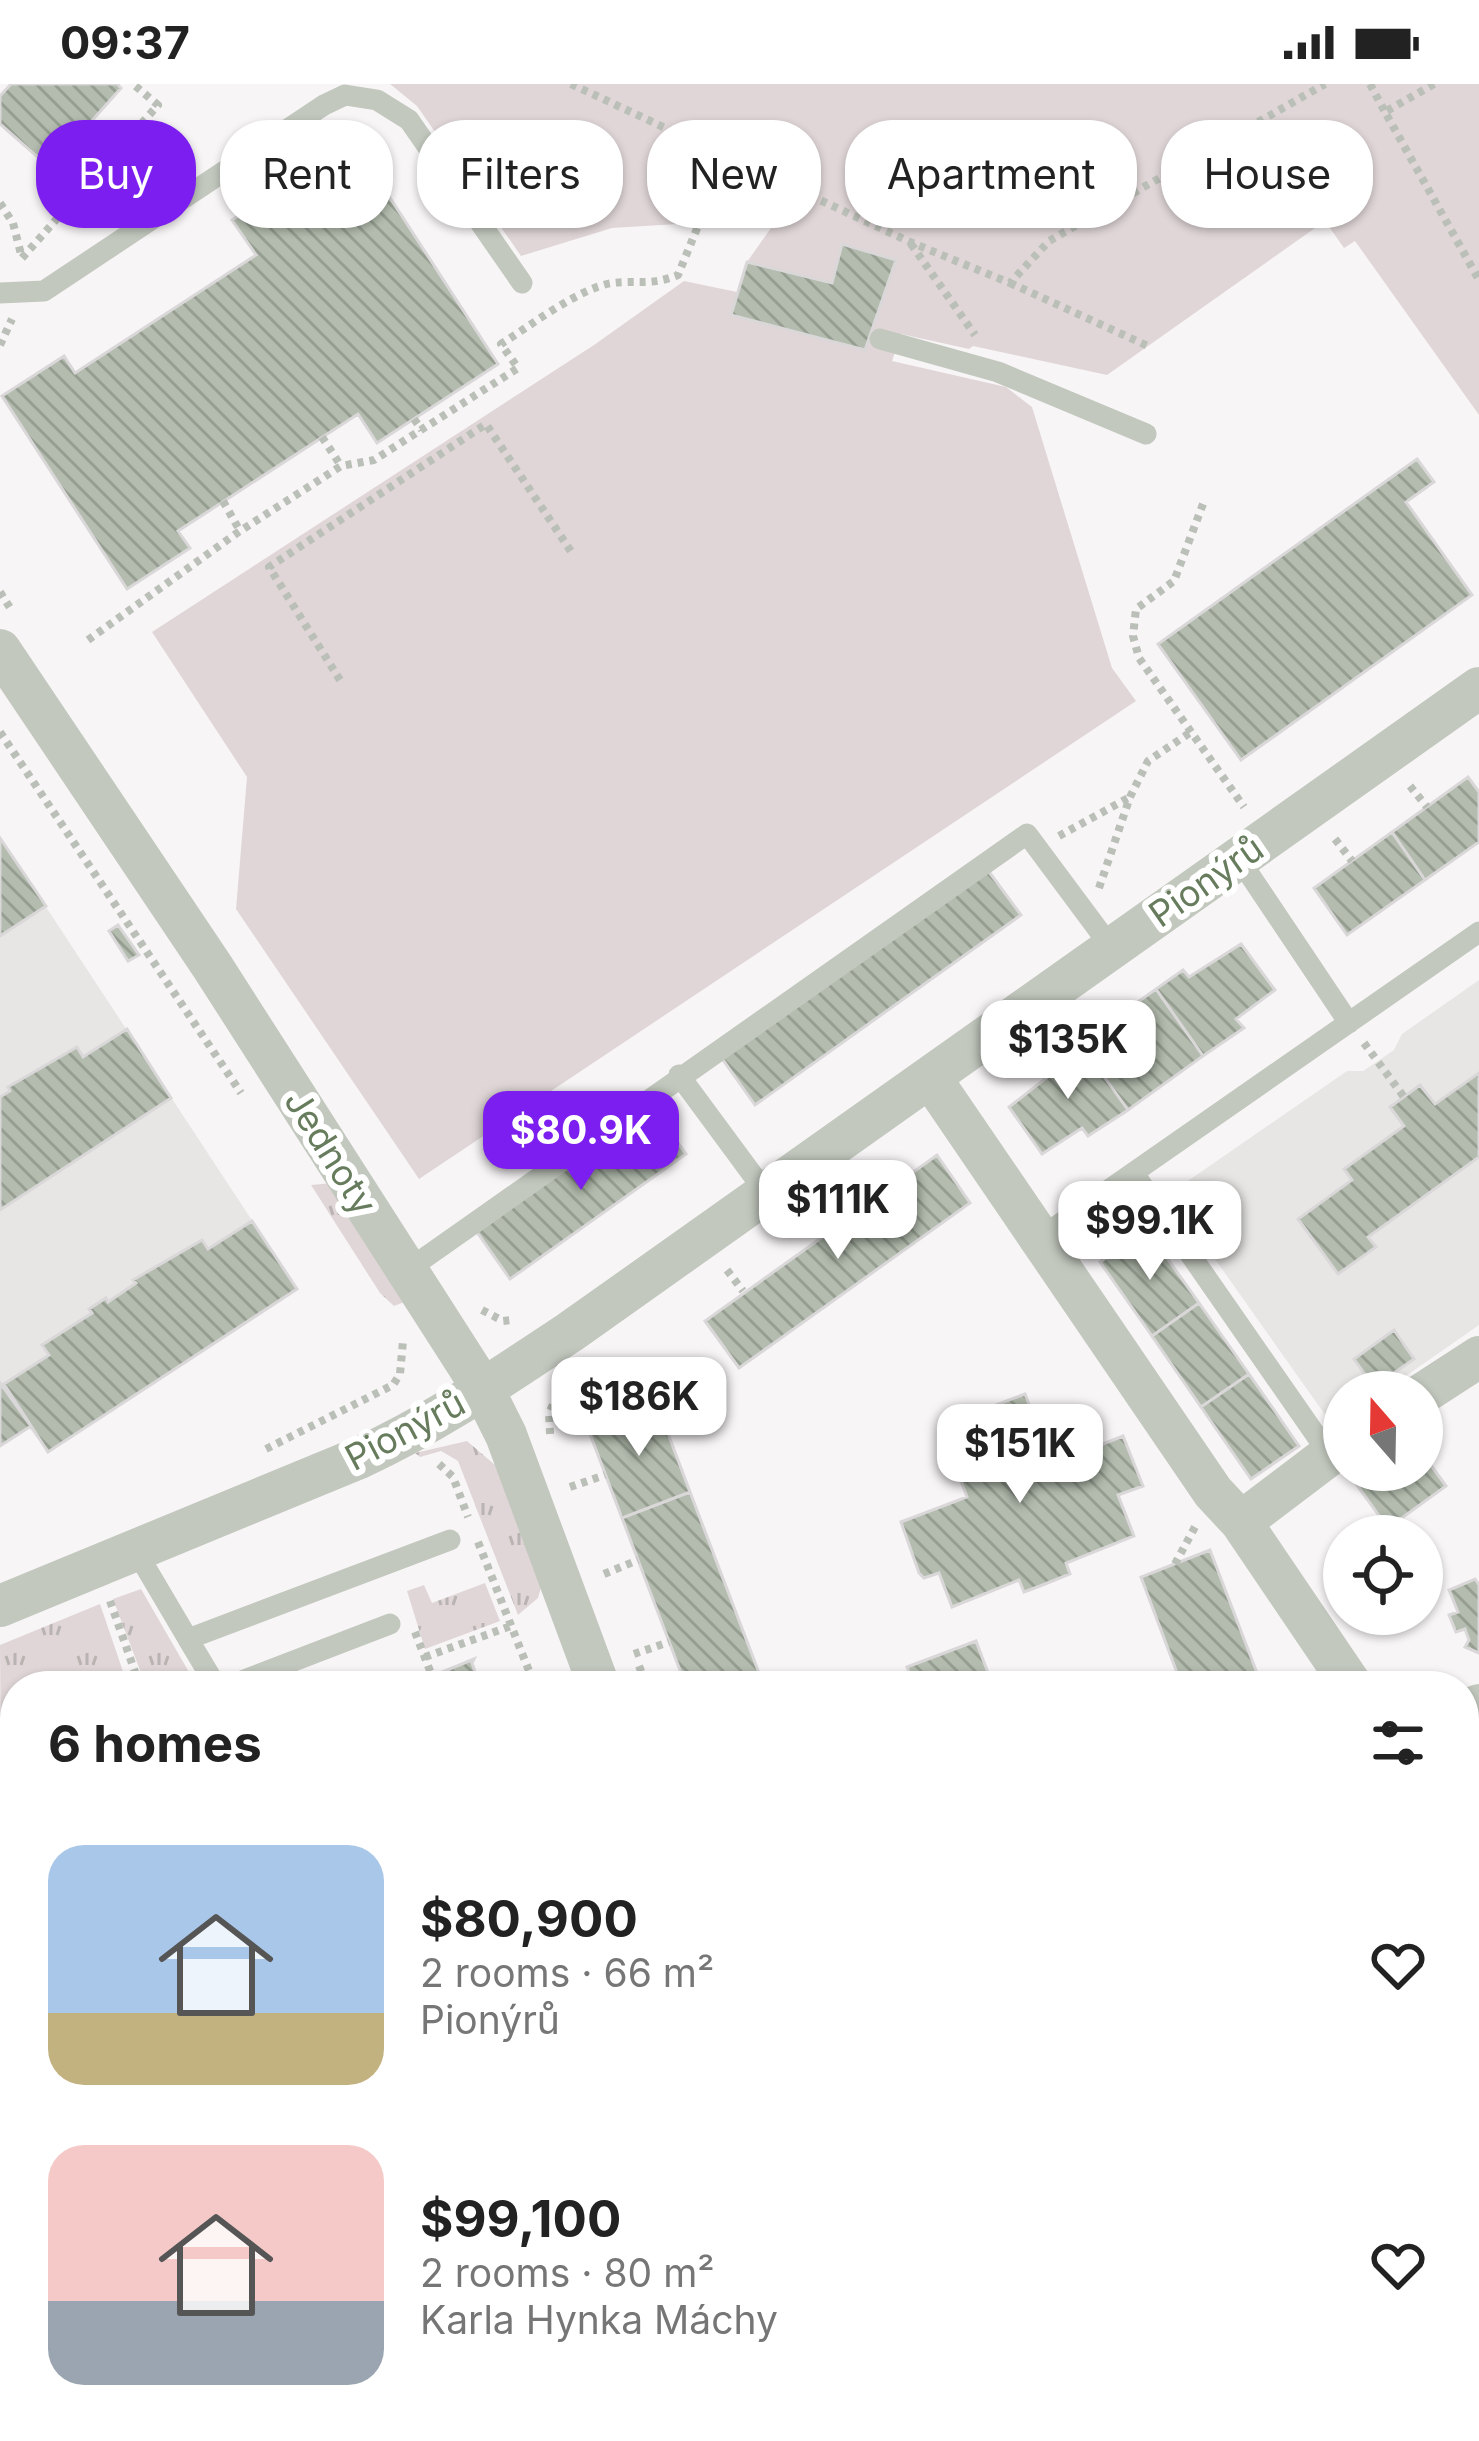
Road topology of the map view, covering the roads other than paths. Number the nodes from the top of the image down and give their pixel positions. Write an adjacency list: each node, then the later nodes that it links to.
1 (522, 283): 2 (lane)
2 (0, 293)
3 (880, 339): 4 (lane)
4 (1146, 434)
5 (0, 650): 16 (street, Jednoty)
6 (1479, 688): 7 (street, Pionýrů)
7 (1239, 859): 9 (street, Pionýrů); 10 (lane)
8 (1479, 932): 10 (lane)
9 (1100, 933): 11 (lane); 12 (street, Pionýrů)
10 (1348, 1023): 13 (lane)
11 (679, 1075): 14 (lane); 16 (lane)
12 (930, 1077): 14 (street, Pionýrů); 15 (street)
13 (1135, 1175): 15 (lane); 20 (lane)
14 (766, 1193): 19 (street, Pionýrů)
15 (1038, 1239): 22 (street)
16 (406, 1270): 19 (street, Jednoty)
17 (1479, 1357): 18 (street)
18 (1443, 1380)
19 (483, 1389): 24 (street, Pionýrů); 30 (street, Jednoty)
20 (1323, 1431)
21 (1323, 1459): 22 (street)
22 (1241, 1522): 31 (street)
23 (450, 1540): 27 (lane)
24 (136, 1552): 25 (street, Pionýrů); 27 (lane)
25 (0, 1606)
26 (390, 1624): 29 (lane)
27 (188, 1639): 28 (lane)
28 (207, 1671)
29 (267, 1671)
30 (593, 1671)
31 (1342, 1671)

